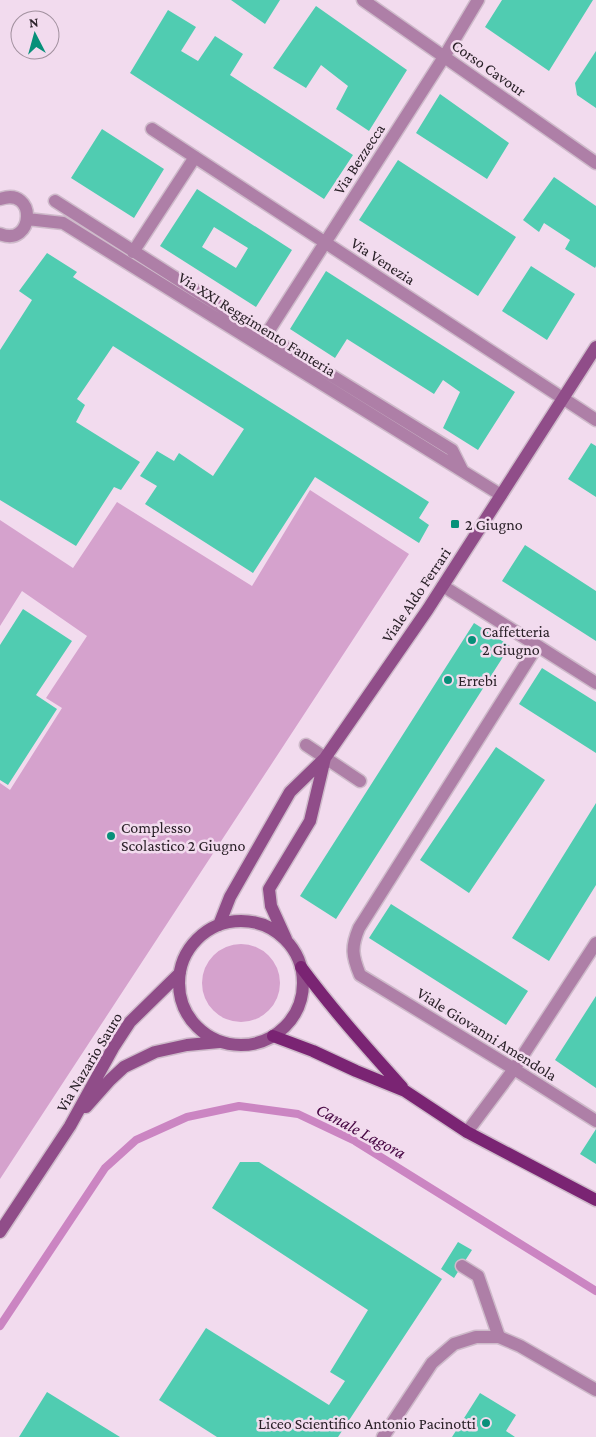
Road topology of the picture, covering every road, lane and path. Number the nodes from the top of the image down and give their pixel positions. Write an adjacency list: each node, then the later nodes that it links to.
1 (363, 0): 3 (street, Corso Cavour)
2 (478, 0): 3 (street, Via Bezzecca)
3 (444, 57): 6 (street, Corso Cavour); 11 (street, Via Bezzecca)
4 (152, 129): 5 (street, Via Venezia)
5 (195, 157): 11 (street, Via Venezia); 12 (street)
6 (596, 163)
7 (0, 199): 9 (street)
8 (55, 201): 12 (street, Via XXI Reggimento Fanteria)
9 (28, 219): 10 (street); 17 (street, Via XXI Reggimento Fanteria)
10 (0, 234)
11 (325, 242): 13 (street, Via Bezzecca); 15 (street, Via Venezia)
12 (133, 252): 13 (street, Via XXI Reggimento Fanteria)
13 (266, 335): 17 (street, Via XXI Reggimento Fanteria)
14 (596, 347): 15 (main road, Viale Aldo Ferrari)
15 (563, 398): 16 (street, Via Venezia); 18 (main road, Viale Aldo Ferrari)
16 (596, 420)
17 (463, 472): 18 (street, Via XXI Reggimento Fanteria)
18 (501, 495): 19 (main road, Viale Aldo Ferrari)
19 (443, 586): 20 (street); 23 (main road, Viale Aldo Ferrari)
20 (537, 646): 21 (street); 32 (street, Viale Giovanni Amendola)
21 (596, 683)
22 (306, 745): 23 (street)
23 (325, 758): 24 (street); 25 (main road, Viale Aldo Ferrari); 26 (main road, Viale Aldo Ferrari)
24 (360, 782)
25 (219, 925): 26 (main road); 29 (main road)
26 (287, 941): 28 (main road)
27 (596, 943): 32 (street)
28 (301, 967): 30 (main road); 33 (main road)
29 (180, 973): 31 (main road); 35 (main road, Via Nazario Sauro)
30 (273, 1036): 31 (main road); 33 (main road)
31 (221, 1041): 35 (main road, Via Nazario Sauro)
32 (514, 1069): 34 (street, Viale Giovanni Amendola); 36 (street)
33 (406, 1091): 36 (main road)
34 (596, 1121)
35 (70, 1126): 38 (main road, Via Nazario Sauro)
36 (467, 1132): 37 (main road)
37 (596, 1200)
38 (0, 1232)
39 (462, 1266): 40 (street)
40 (499, 1337): 41 (street); 42 (street)
41 (596, 1390)
42 (383, 1437)

